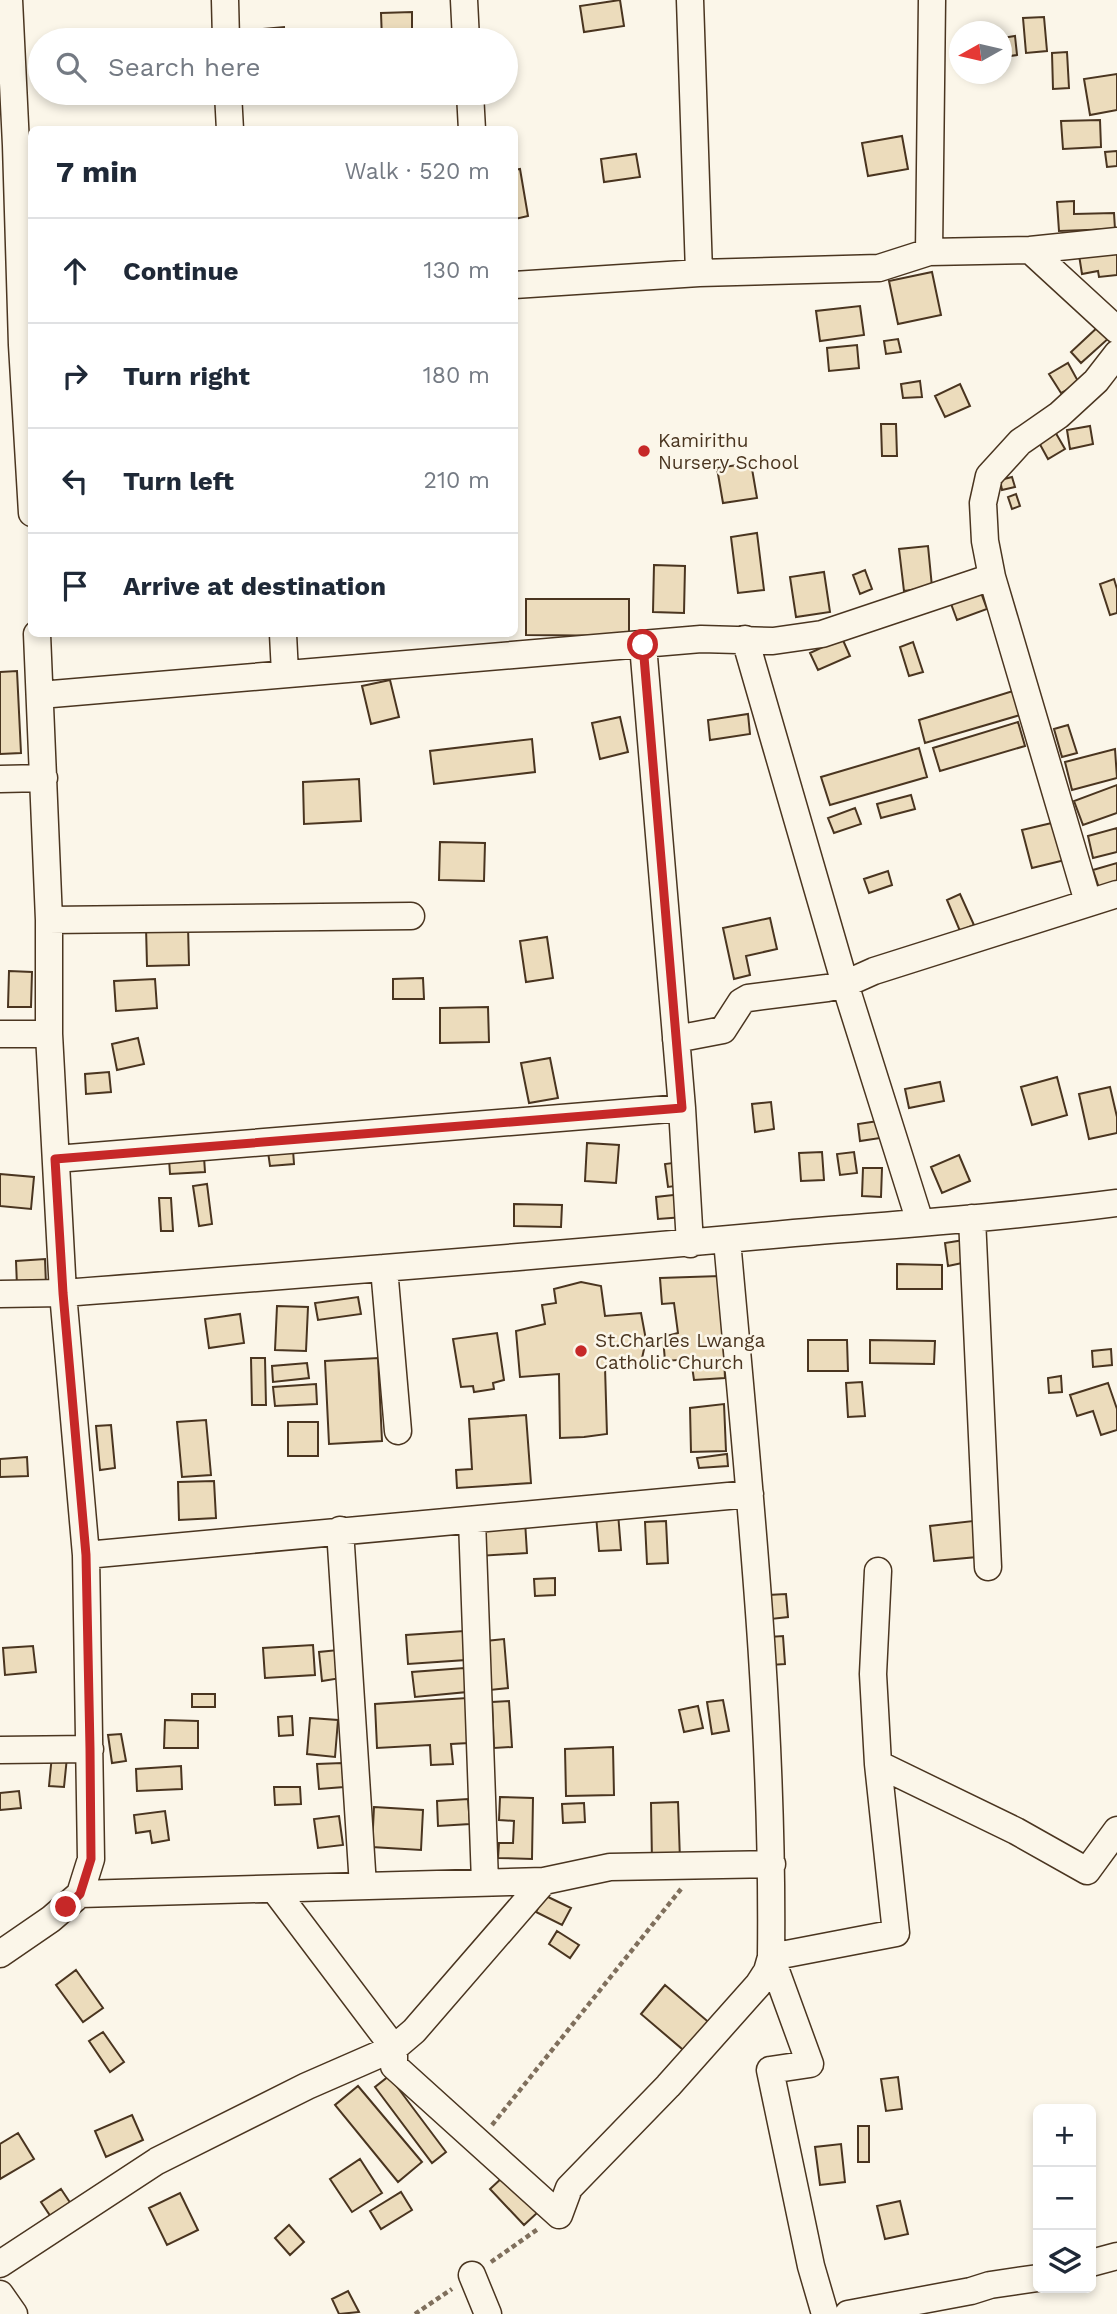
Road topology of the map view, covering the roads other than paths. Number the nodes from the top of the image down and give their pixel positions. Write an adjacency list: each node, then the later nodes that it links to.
1 (9, 0): 17 (street)
2 (225, 0): 6 (street)
3 (464, 0): 7 (street)
4 (690, 0): 15 (street)
5 (932, 0): 14 (street)
6 (226, 28)
7 (465, 28)
8 (229, 105): 10 (street)
9 (471, 105): 11 (street)
10 (230, 126)
11 (472, 126)
12 (1117, 241): 13 (street)
13 (1030, 250): 14 (street); 18 (street)
14 (929, 252): 15 (street)
15 (699, 273): 16 (street)
16 (518, 285)
17 (27, 309): 19 (street)
18 (1117, 330)
19 (11, 346): 21 (street)
20 (1117, 354): 22 (street)
21 (28, 481)
22 (992, 577): 25 (street); 33 (street)
23 (37, 637): 29 (street)
24 (283, 637): 28 (street)
25 (745, 639): 27 (street); 36 (street)
26 (513, 645): 27 (street); 28 (street)
27 (643, 645): 39 (street)
28 (285, 673): 29 (street)
29 (40, 695): 30 (street)
30 (44, 778): 31 (street); 35 (street)
31 (0, 779)
32 (1117, 894): 33 (street)
33 (1088, 902): 36 (street)
34 (411, 916): 35 (street)
35 (49, 920): 38 (street)
36 (845, 984): 39 (street); 44 (street)
37 (0, 1034): 38 (street)
38 (49, 1034): 41 (street)
39 (676, 1040): 40 (street)
40 (682, 1108): 41 (street); 46 (street)
41 (55, 1159): 48 (street)
42 (1117, 1203): 43 (street)
43 (972, 1219): 44 (street); 55 (street)
44 (920, 1222): 45 (street)
45 (727, 1240): 46 (street); 51 (street)
46 (690, 1244): 47 (street)
47 (384, 1268): 48 (street); 50 (street)
48 (63, 1293): 49 (street); 54 (street)
49 (0, 1294)
50 (398, 1431)
51 (750, 1494): 52 (street); 61 (street)
52 (471, 1520): 53 (street); 63 (street)
53 (340, 1530): 54 (street); 64 (street)
54 (86, 1555): 57 (street)
55 (988, 1567)
56 (878, 1571): 59 (street)
57 (90, 1749): 58 (street); 66 (street)
58 (0, 1750)
59 (878, 1764): 60 (street); 68 (street)
60 (1117, 1830)
61 (772, 1864): 62 (street); 68 (street)
62 (544, 1881): 63 (street); 69 (street)
63 (485, 1882): 64 (street)
64 (363, 1886): 65 (street)
65 (274, 1889): 66 (street); 69 (street)
66 (80, 1894): 67 (street)
67 (0, 1953)
68 (771, 1957): 69 (street); 78 (street)
69 (394, 2048): 72 (street)
70 (1117, 2256): 71 (street)
71 (1096, 2262)
72 (0, 2264)
73 (472, 2275): 77 (street)
74 (1033, 2279): 79 (street)
75 (0, 2294): 76 (street)
76 (14, 2314)
77 (488, 2314)
78 (825, 2314)
79 (848, 2314)

